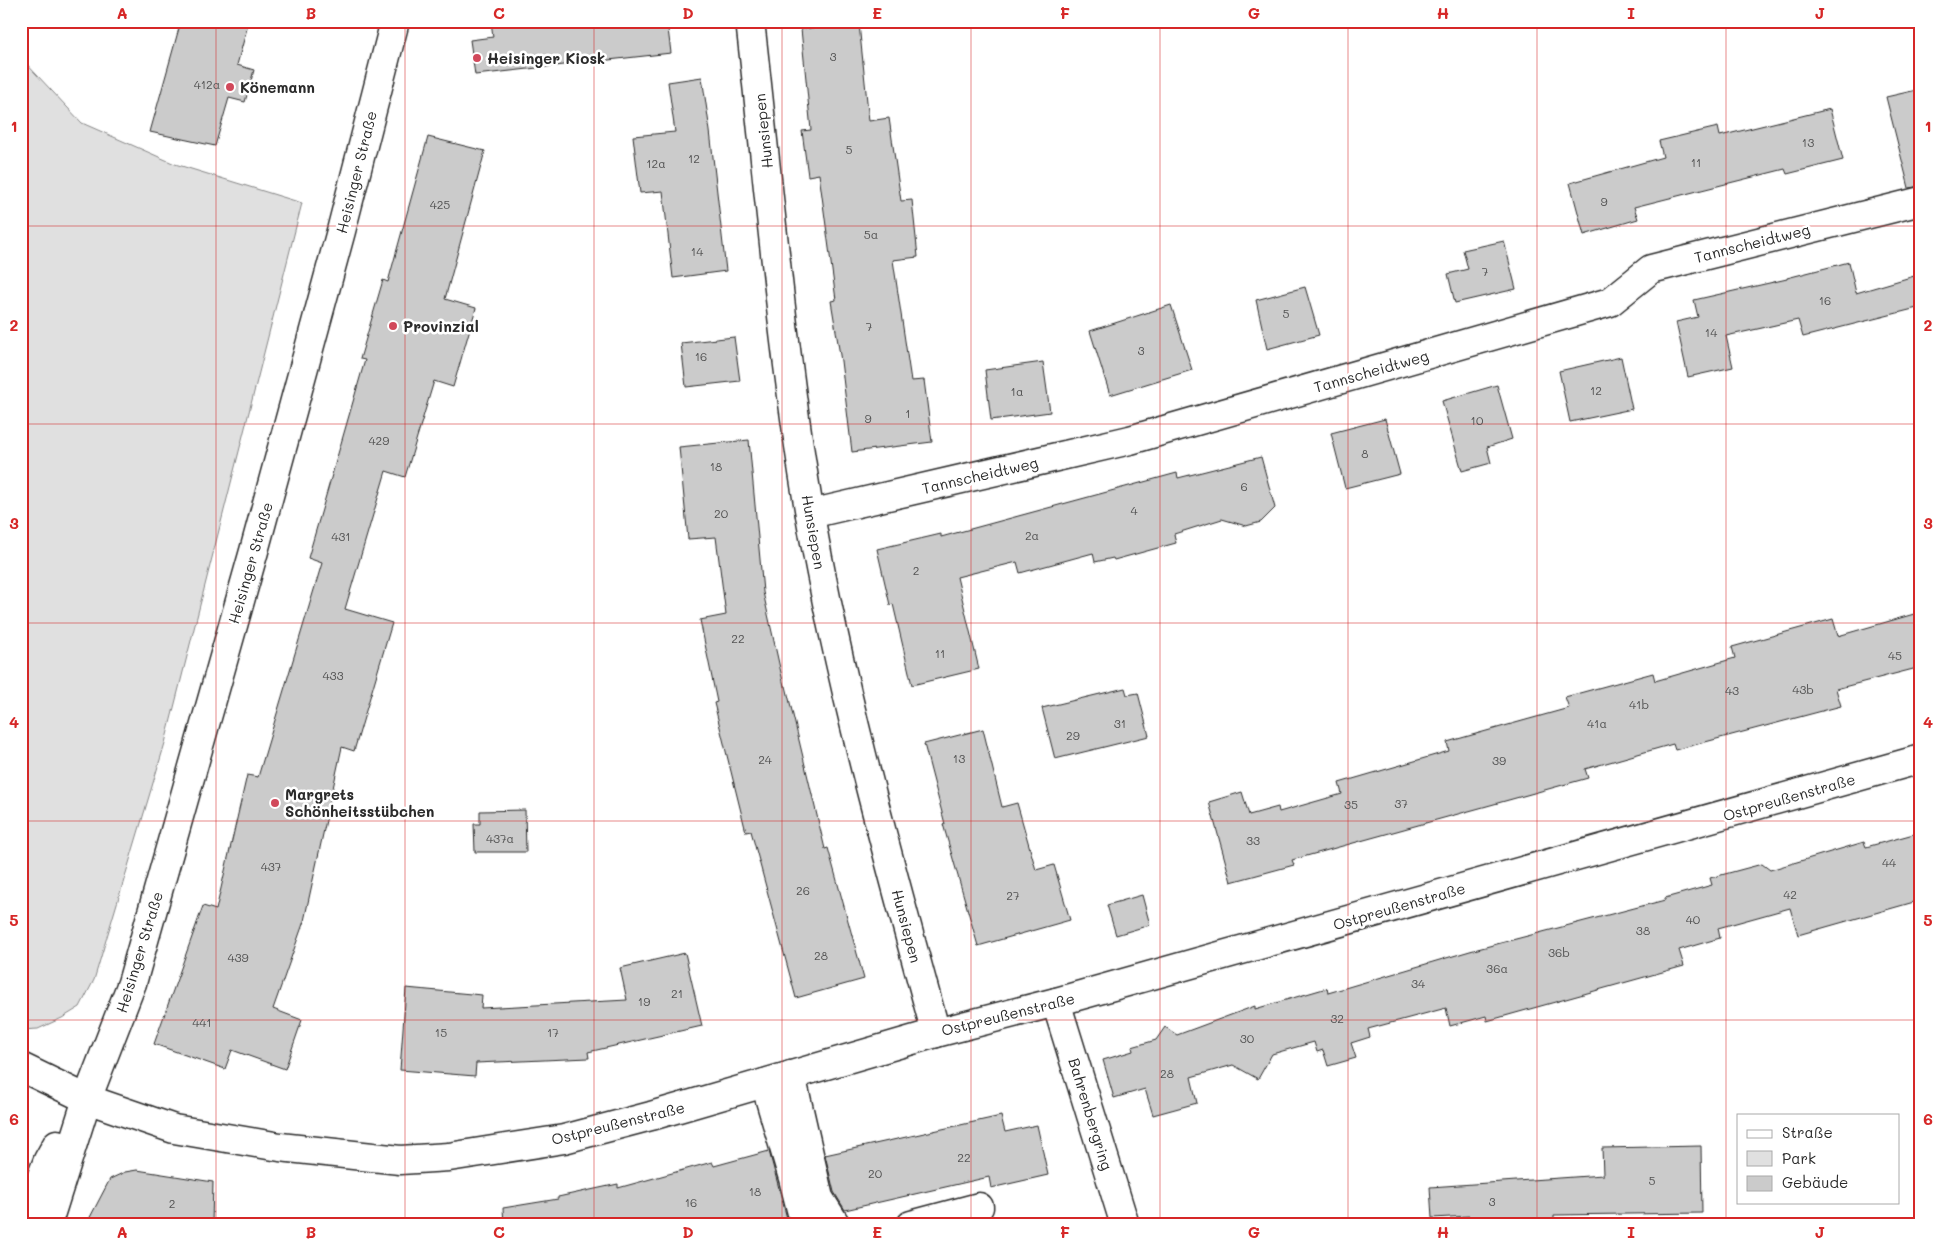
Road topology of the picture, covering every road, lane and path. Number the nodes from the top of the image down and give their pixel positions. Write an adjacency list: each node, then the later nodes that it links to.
1 (395, 21): 10 (street, Heisinger Straße)
2 (750, 21): 4 (street, Hunsiepen)
3 (1921, 200): 4 (street, Tannscheidtweg)
4 (810, 514): 7 (street, Hunsiepen)
5 (1921, 760): 6 (street, Ostpreußenstraße)
6 (1056, 1002): 7 (street, Ostpreußenstraße); 17 (street, Bahrenbergring)
7 (936, 1033): 9 (street, Ostpreußenstraße)
8 (21, 1067): 10 (street, Ostpreußenstraße)
9 (778, 1079): 10 (street, Ostpreußenstraße); 14 (street); 15 (street)
10 (87, 1099): 12 (street, Heisinger Straße); 13 (street, Heisinger Straße)
11 (979, 1207): 16 (street)
12 (23, 1225)
13 (47, 1225)
14 (805, 1225)
15 (836, 1225)
16 (911, 1225)
17 (1125, 1225)

